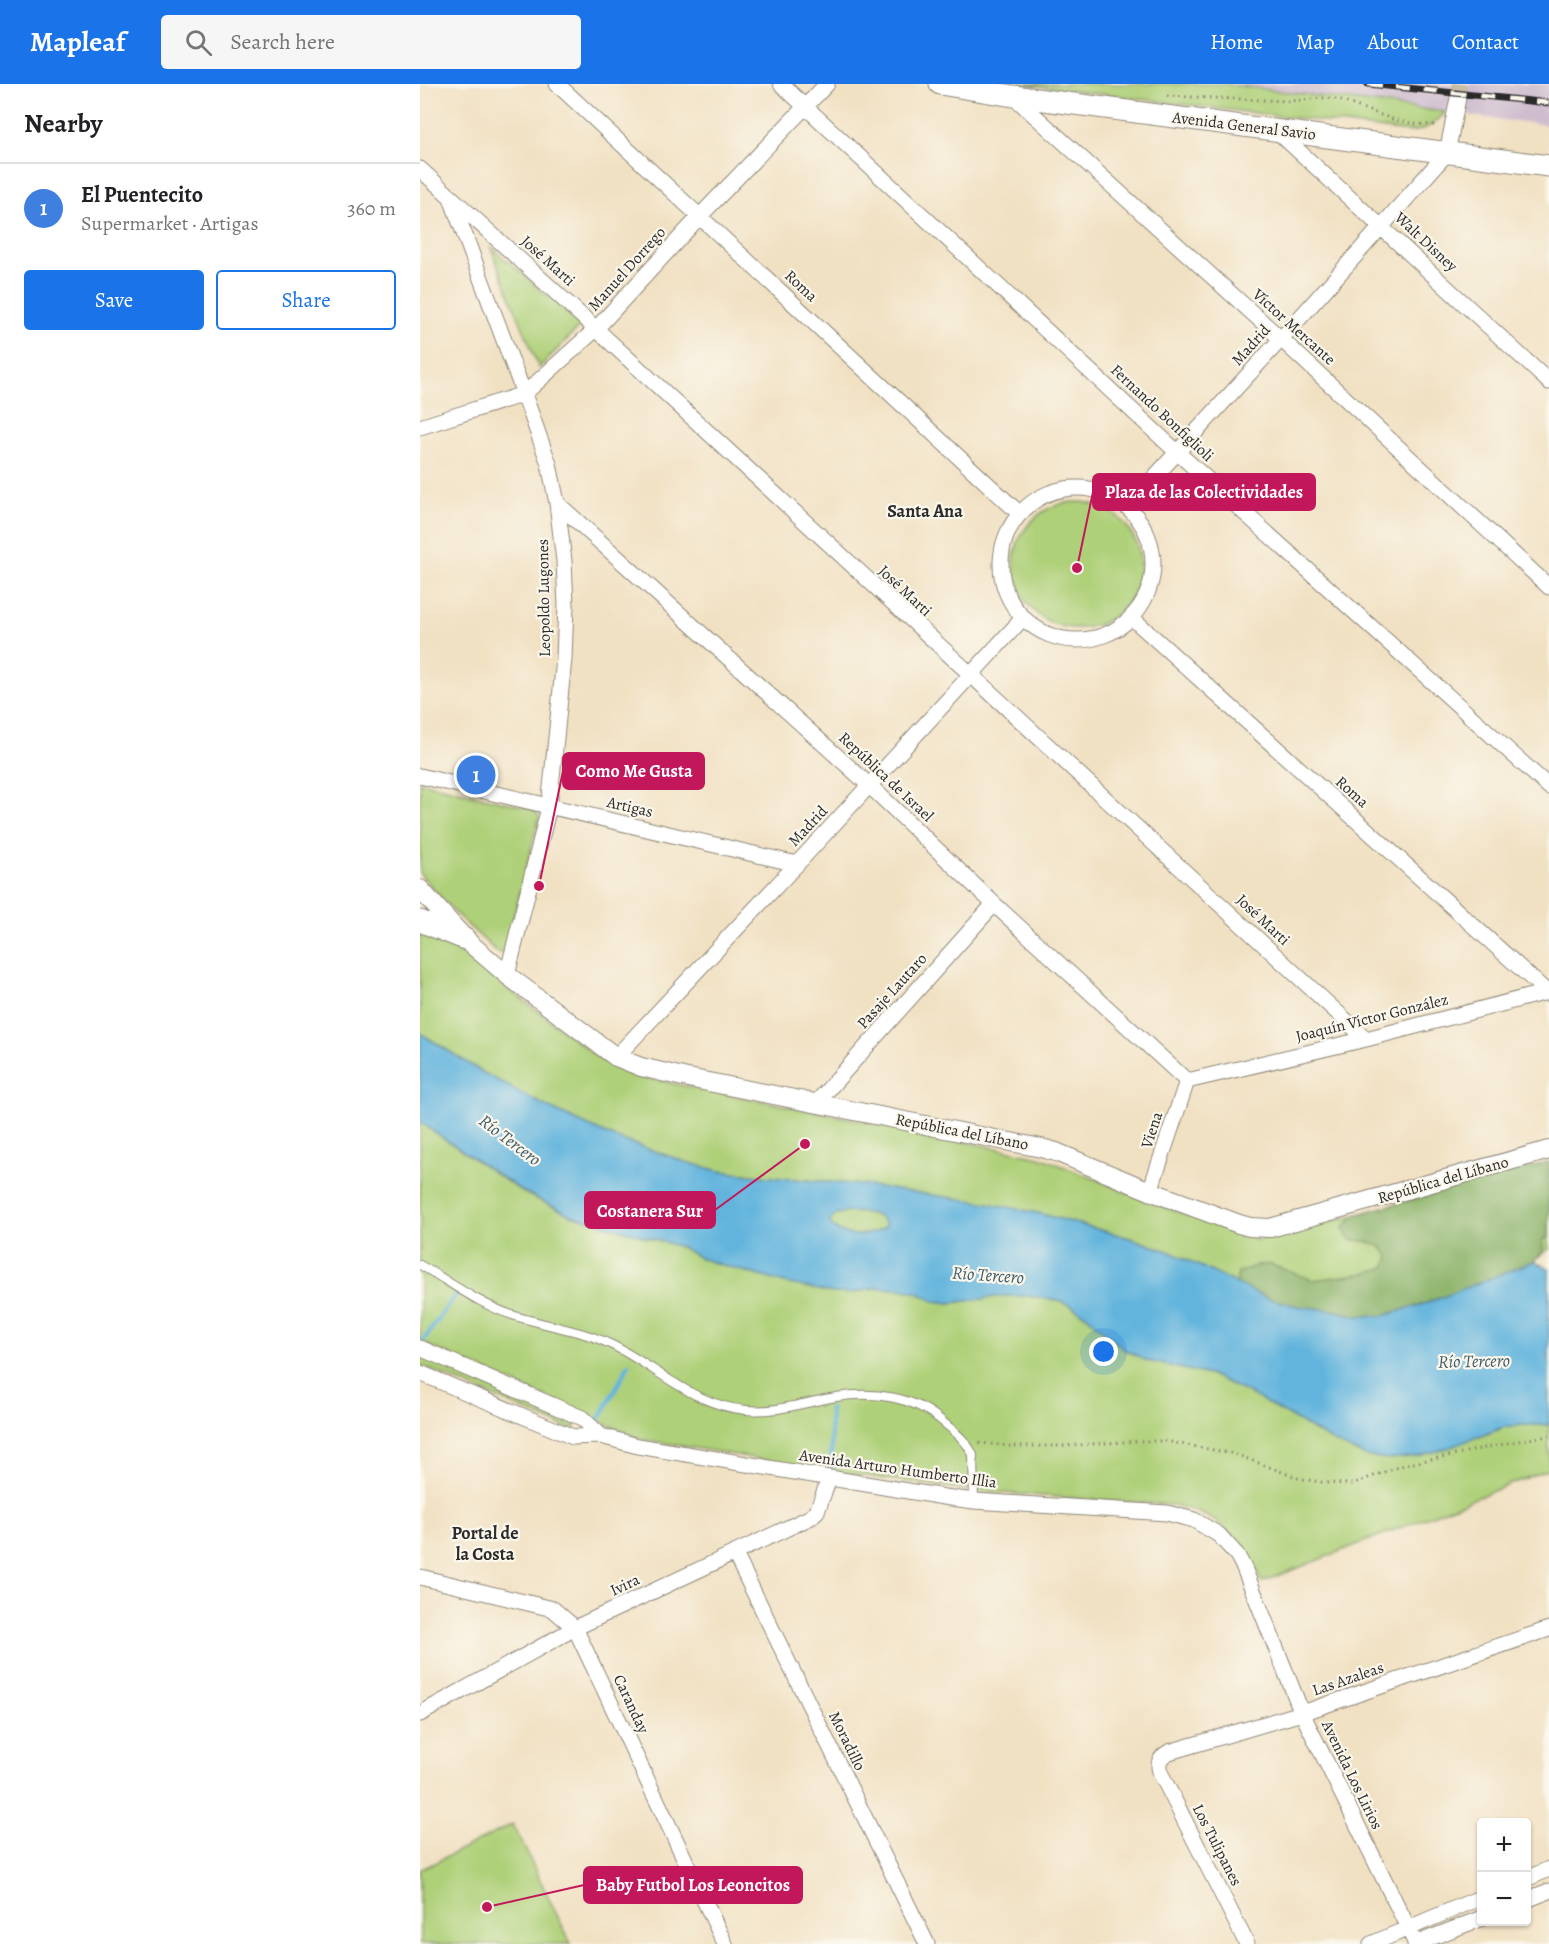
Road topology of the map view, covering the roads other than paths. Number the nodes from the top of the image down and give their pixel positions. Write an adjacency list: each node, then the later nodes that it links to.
1 (557, 84): 13 (street, Roma)
2 (781, 84): 7 (street, Fernando Bonfiglioli)
3 (827, 84): 7 (street, Manuel Dorrego)
4 (940, 84): 5 (main road, Avenida General Savio)
5 (1013, 96): 8 (main road, Avenida General Savio); 16 (street, Víctor Mercante)
6 (1458, 99): 9 (street)
7 (806, 107): 13 (street, Manuel Dorrego); 20 (street, Fernando Bonfiglioli)
8 (1277, 131): 9 (main road, Avenida General Savio); 14 (street, Walt Disney)
9 (1447, 153): 10 (main road, Avenida General Savio); 14 (street, Madrid)
10 (1549, 166)
11 (420, 169): 12 (street, José Marti)
12 (450, 197): 15 (street, José Marti); 18 (street, Leopoldo Lugones)
13 (700, 216): 15 (street, Manuel Dorrego); 23 (street, Roma)
14 (1383, 226): 16 (street, Madrid); 17 (street, Walt Disney)
15 (596, 329): 18 (street, Manuel Dorrego); 27 (street, José Marti)
16 (1281, 339): 20 (street, Madrid); 24 (street, Víctor Mercante)
17 (1549, 382)
18 (524, 394): 19 (street, Manuel Dorrego); 21 (street, Leopoldo Lugones)
19 (420, 428)
20 (1178, 453): 22 (street, Madrid); 30 (street, Fernando Bonfiglioli)
21 (557, 503): 29 (street, República de Israel); 31 (street, Leopoldo Lugones)
22 (1127, 507): 23 (street); 25 (street)
23 (1020, 514): 26 (street)
24 (1549, 587)
25 (1131, 616): 26 (street); 39 (street, Roma)
26 (1023, 618): 27 (street, Madrid)
27 (971, 676): 29 (street, Madrid); 40 (street, José Marti)
28 (420, 776): 31 (street, Artigas)
29 (870, 786): 32 (street, Madrid); 34 (street, República de Israel)
30 (1549, 787)
31 (549, 807): 32 (street, Artigas); 37 (street, Leopoldo Lugones)
32 (797, 864): 41 (street, Madrid)
33 (420, 889): 36 (street, República del Líbano)
34 (994, 904): 42 (street, República de Israel); 43 (street, Pasaje Lautaro)
35 (420, 921): 36 (main road)
36 (465, 939): 37 (street, República del Líbano)
37 (507, 975): 41 (street, República del Líbano)
38 (1549, 975): 39 (street)
39 (1548, 993): 40 (street, Joaquín Víctor González)
40 (1366, 1039): 42 (street, Joaquín Víctor González)
41 (616, 1057): 43 (street, República del Líbano)
42 (1187, 1081): 45 (street, Viena)
43 (817, 1102): 45 (street, República del Líbano)
44 (1549, 1150): 45 (street, República del Líbano)
45 (1150, 1191)
46 (420, 1265): 51 (lane)
47 (420, 1348): 49 (street, Avenida Arturo Humberto Illia)
48 (420, 1373): 49 (street, Avenida Arturo Humberto Illia)
49 (601, 1436): 50 (street, Avenida Arturo Humberto Illia)
50 (829, 1479): 51 (street, Avenida Arturo Humberto Illia); 52 (street, Ivira)
51 (974, 1501): 53 (street, Avenida Arturo Humberto Illia)
52 (735, 1554): 55 (street, Ivira); 67 (street, Moradillo)
53 (1244, 1568): 57 (street, Avenida Los Lirios)
54 (420, 1577): 55 (street, Caranday)
55 (575, 1628): 58 (street, Ivira); 69 (street, Caranday)
56 (1549, 1629): 57 (street, Las Azaleas)
57 (1302, 1713): 59 (street, Las Azaleas); 66 (street, Avenida Los Lirios)
58 (420, 1714)
59 (1159, 1761): 71 (street, Los Tulipanes)
60 (1549, 1869): 61 (street)
61 (1531, 1877)
62 (1549, 1891): 63 (street)
63 (1531, 1898)
64 (1477, 1899): 66 (street)
65 (1477, 1920): 68 (street)
66 (1407, 1928): 68 (street); 72 (street); 73 (street, Avenida Los Lirios)
67 (926, 1940): 70 (street)
68 (1434, 1941): 73 (street)
69 (725, 1944)
70 (909, 1944)
71 (1247, 1944)
72 (1371, 1944)
73 (1416, 1944)

